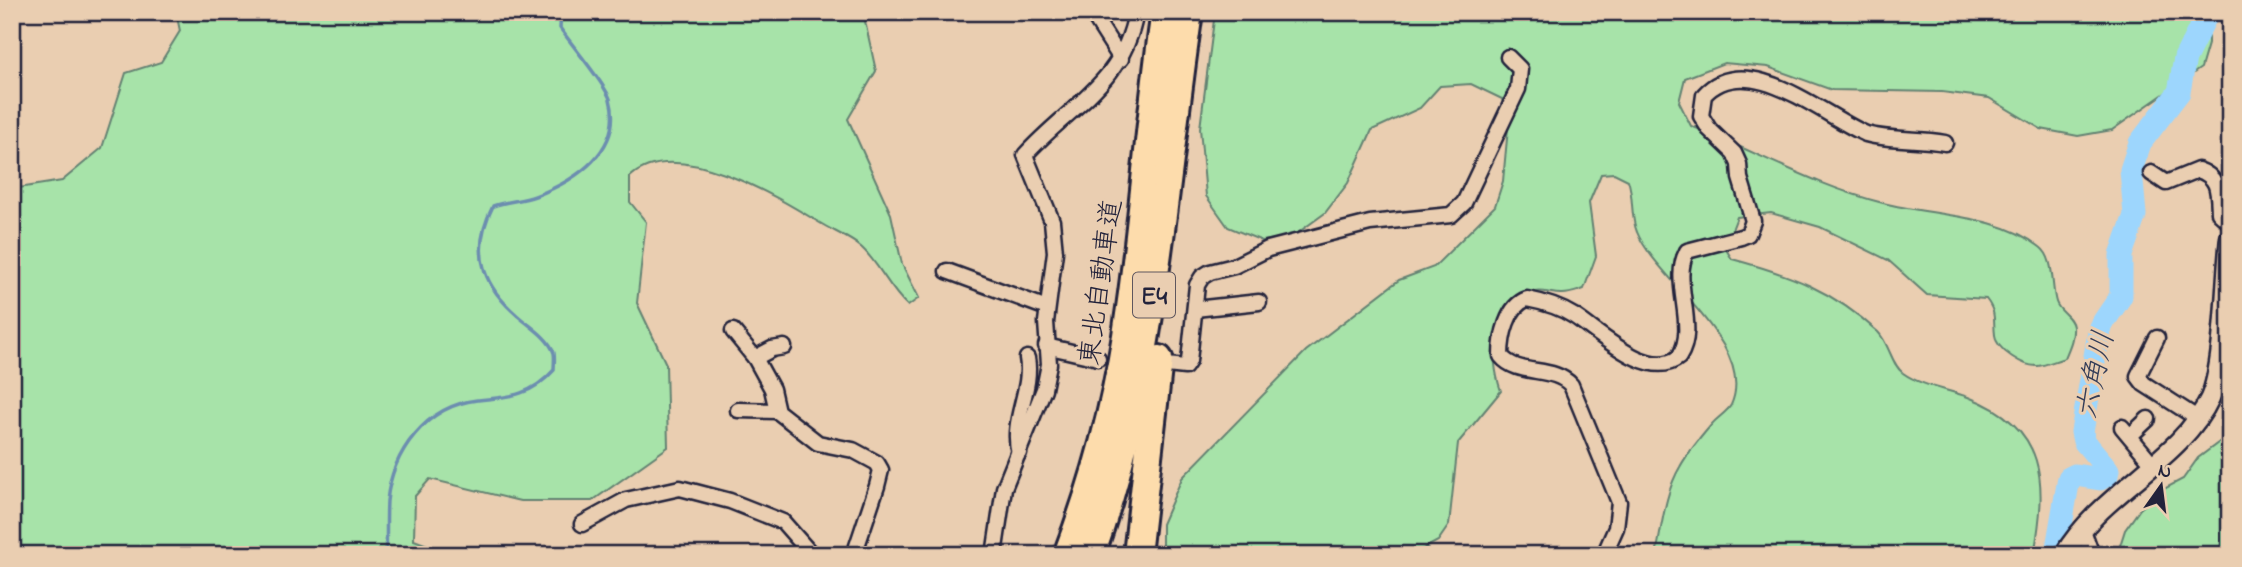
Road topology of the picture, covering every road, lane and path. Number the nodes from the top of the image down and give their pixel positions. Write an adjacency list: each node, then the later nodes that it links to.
1 (1091, 12): 6 (street)
2 (1136, 12): 6 (street)
3 (1166, 12): 29 (highway, 東北自動車道 / E4)
4 (1188, 21): 37 (highway, 東北自動車道 / E4); 38 (highway)
5 (1508, 57): 14 (street)
6 (1121, 58): 13 (street)
7 (1945, 143): 39 (street)
8 (2151, 173): 9 (street)
9 (2230, 223)
10 (2230, 238): 25 (street)
11 (947, 271): 13 (street)
12 (1259, 302): 14 (street)
13 (1047, 308): 17 (street)
14 (1195, 309): 22 (street)
15 (733, 331): 19 (street)
16 (2157, 338): 25 (street)
17 (1045, 346): 21 (street); 27 (street)
18 (784, 348): 19 (street)
19 (755, 358): 24 (street)
20 (1027, 358): 27 (street)
21 (1098, 358)
22 (1167, 365)
23 (738, 410): 24 (street)
24 (777, 411): 33 (street)
25 (2197, 418): 28 (street)
26 (2148, 419): 28 (street)
27 (1019, 453): 34 (street)
28 (2152, 463): 31 (street)
29 (1092, 474): 35 (highway); 36 (highway, 東北自動車道 / E4)
30 (582, 524): 32 (street)
31 (2082, 527): 40 (street); 41 (street)
32 (812, 555)
33 (854, 555)
34 (994, 555)
35 (1056, 555)
36 (1067, 555)
37 (1091, 555)
38 (1137, 555)
39 (1604, 555)
40 (2064, 555)
41 (2092, 555)

